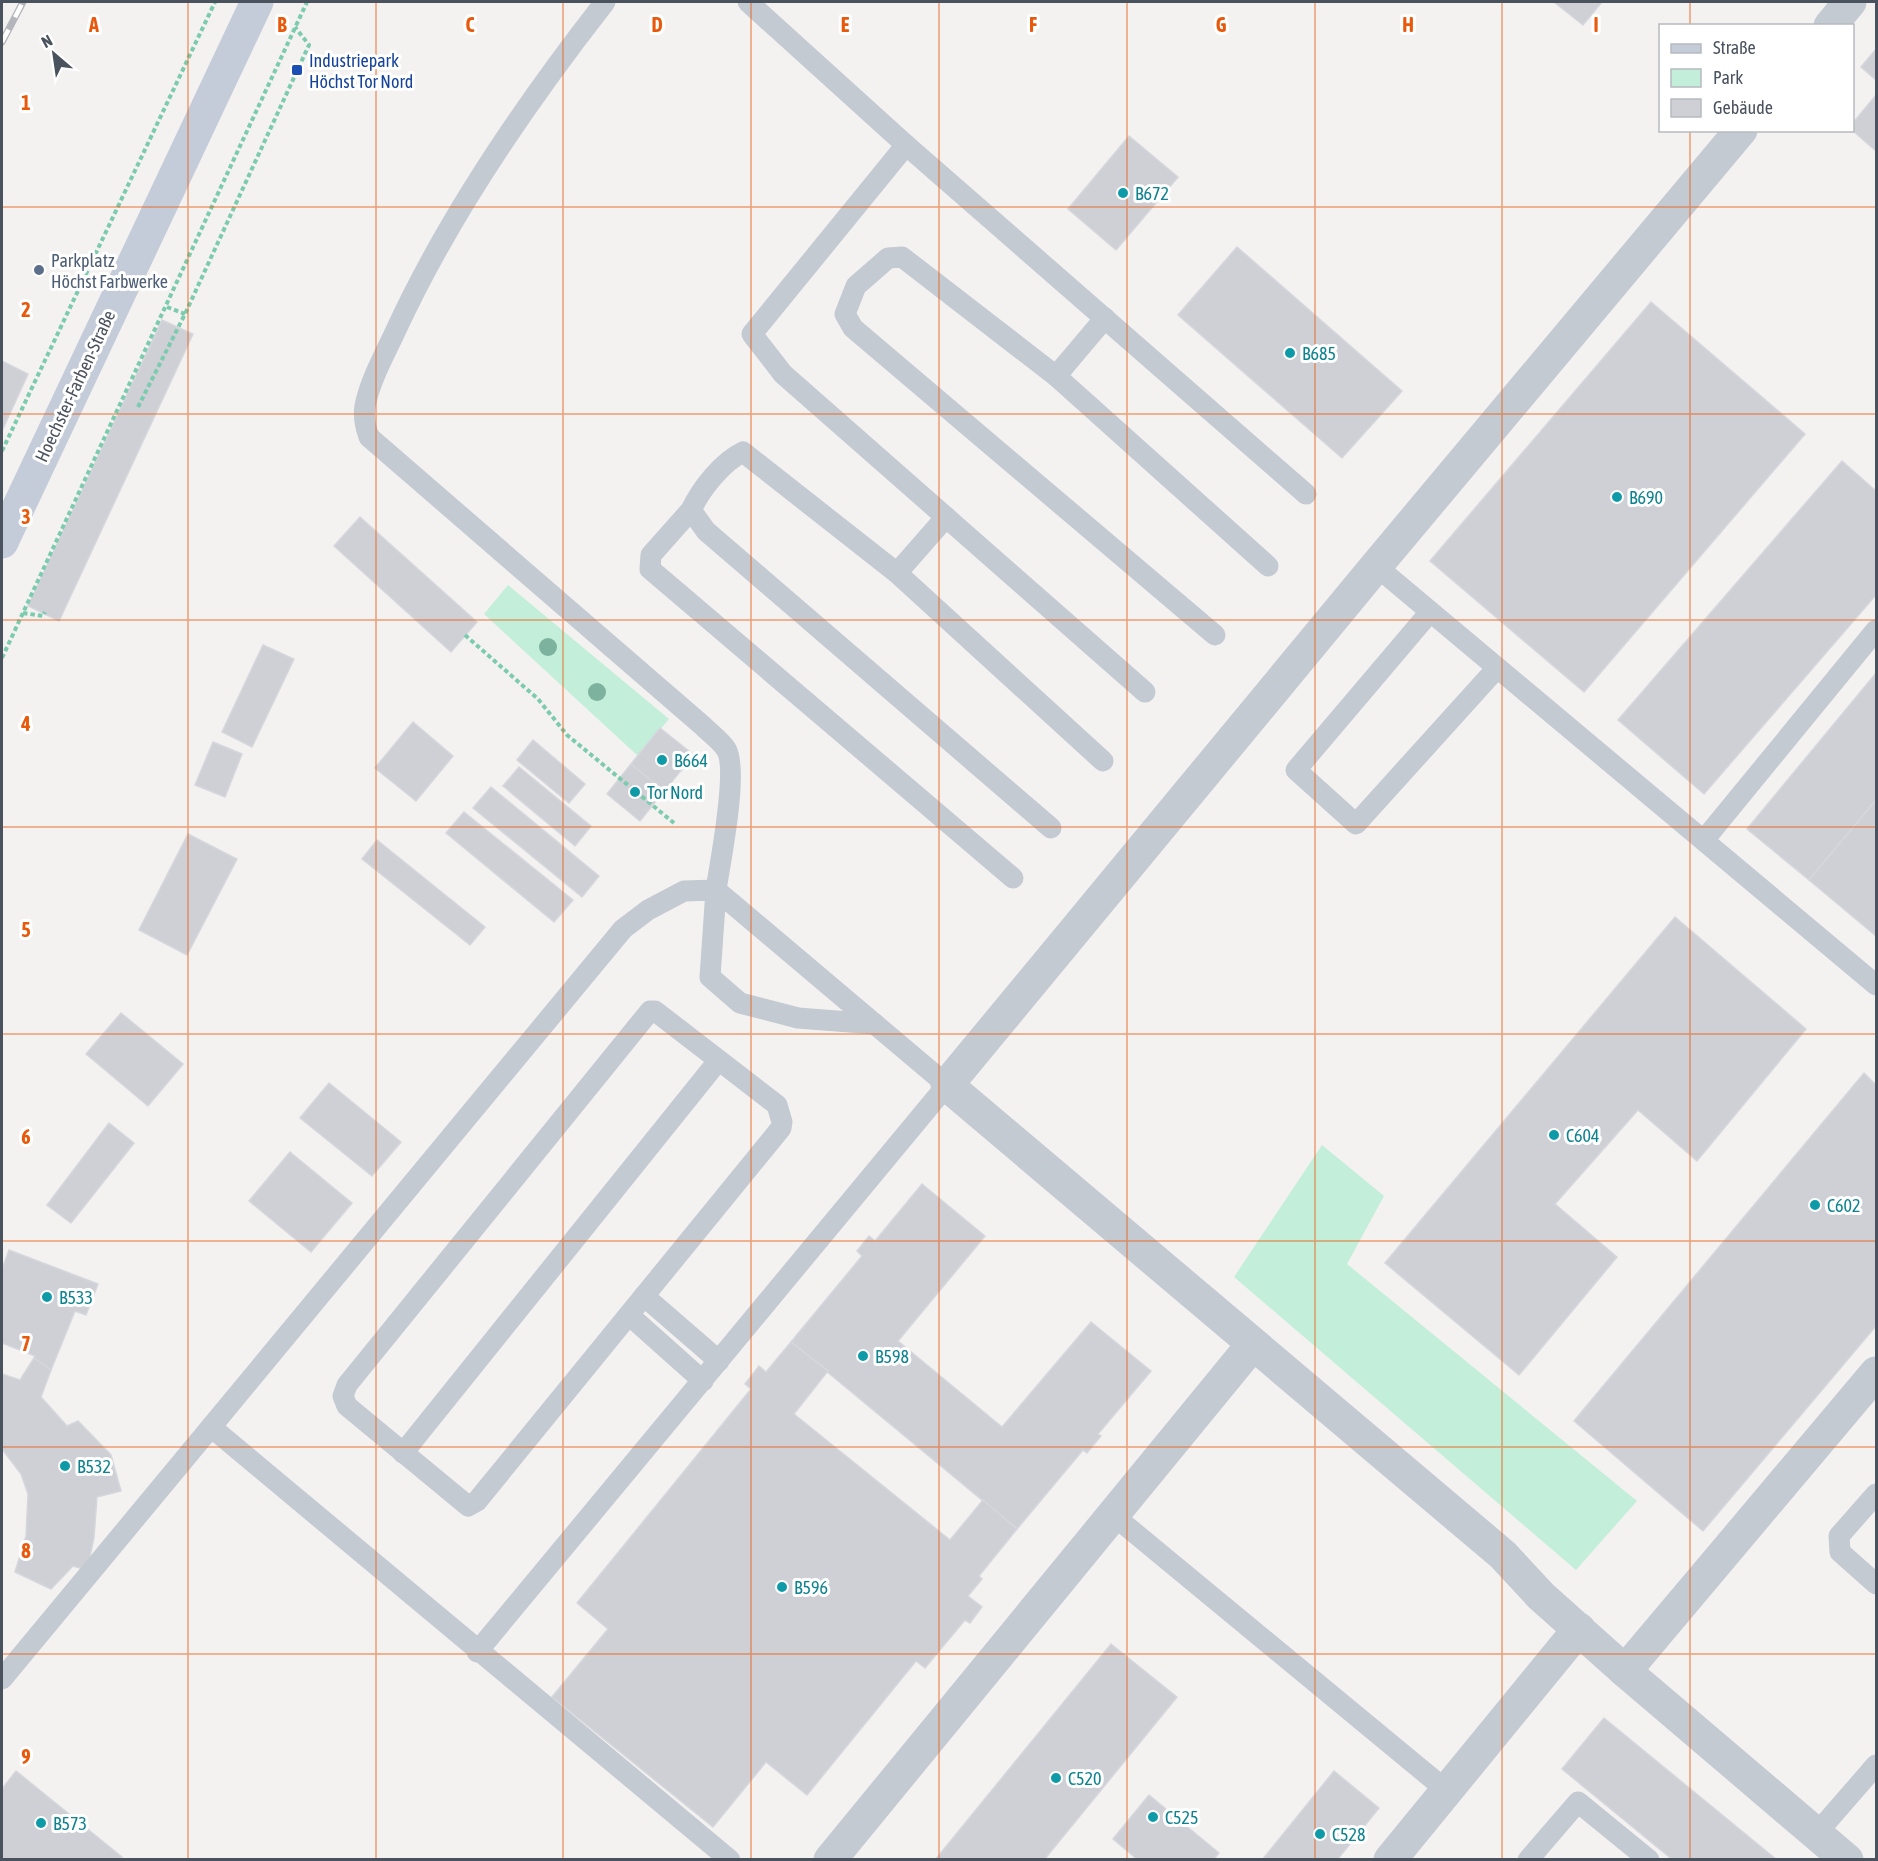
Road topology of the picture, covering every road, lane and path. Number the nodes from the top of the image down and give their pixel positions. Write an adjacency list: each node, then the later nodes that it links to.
1 (214, 2): 16 (path)
2 (257, 2): 20 (main road, Hoechster-Farben-Straße)
3 (307, 2): 8 (path)
4 (605, 2): 38 (lane)
5 (748, 2): 10 (lane)
6 (1850, 2): 7 (street)
7 (1832, 24)
8 (295, 27): 11 (path); 12 (path)
9 (1739, 132): 22 (street)
10 (906, 145): 13 (lane); 19 (lane)
11 (167, 306): 12 (path); 26 (path)
12 (185, 314): 15 (path)
13 (1105, 318): 14 (lane); 17 (lane)
14 (1056, 376): 21 (lane); 28 (lane)
15 (138, 407)
16 (2, 451)
17 (1306, 494)
18 (691, 510): 23 (lane); 35 (lane); 37 (lane)
19 (946, 517): 23 (lane); 32 (lane)
20 (2, 542)
21 (1268, 566)
22 (1376, 566): 25 (lane); 42 (street)
23 (897, 573): 33 (lane)
24 (45, 612): 26 (path)
25 (1430, 612): 31 (lane); 31 (lane)
26 (23, 613): 30 (path)
27 (1876, 630): 36 (lane)
28 (1215, 635)
29 (465, 636): 34 (path)
30 (2, 658)
31 (1497, 668): 36 (lane)
32 (1145, 692)
33 (1103, 761)
34 (674, 823)
35 (1051, 828)
36 (1704, 840): 39 (lane)
37 (1013, 878)
38 (716, 890): 40 (lane); 40 (lane); 49 (lane)
39 (1876, 985)
40 (875, 1024): 42 (lane)
41 (718, 1061): 43 (lane); 50 (lane); 50 (lane)
42 (947, 1085): 45 (street); 46 (lane)
43 (644, 1296): 44 (lane); 46 (lane)
44 (629, 1315): 48 (lane); 50 (lane)
45 (1253, 1344): 52 (street); 54 (street)
46 (718, 1361): 48 (lane)
47 (1876, 1373): 56 (street)
48 (703, 1381): 55 (lane)
49 (211, 1427): 55 (lane); 57 (lane)
50 (403, 1453)
51 (1874, 1500): 53 (lane)
52 (1113, 1515): 59 (lane); 63 (street)
53 (1876, 1584)
54 (1579, 1629): 56 (street); 59 (street)
55 (477, 1652): 62 (lane)
56 (1625, 1671): 60 (street)
57 (2, 1678)
58 (1876, 1765): 60 (lane)
59 (1446, 1790): 64 (street)
60 (1816, 1834): 66 (street)
61 (1649, 1859): 65 (lane)
62 (730, 1860)
63 (830, 1860)
64 (1390, 1860)
65 (1528, 1860)
66 (1847, 1860)

